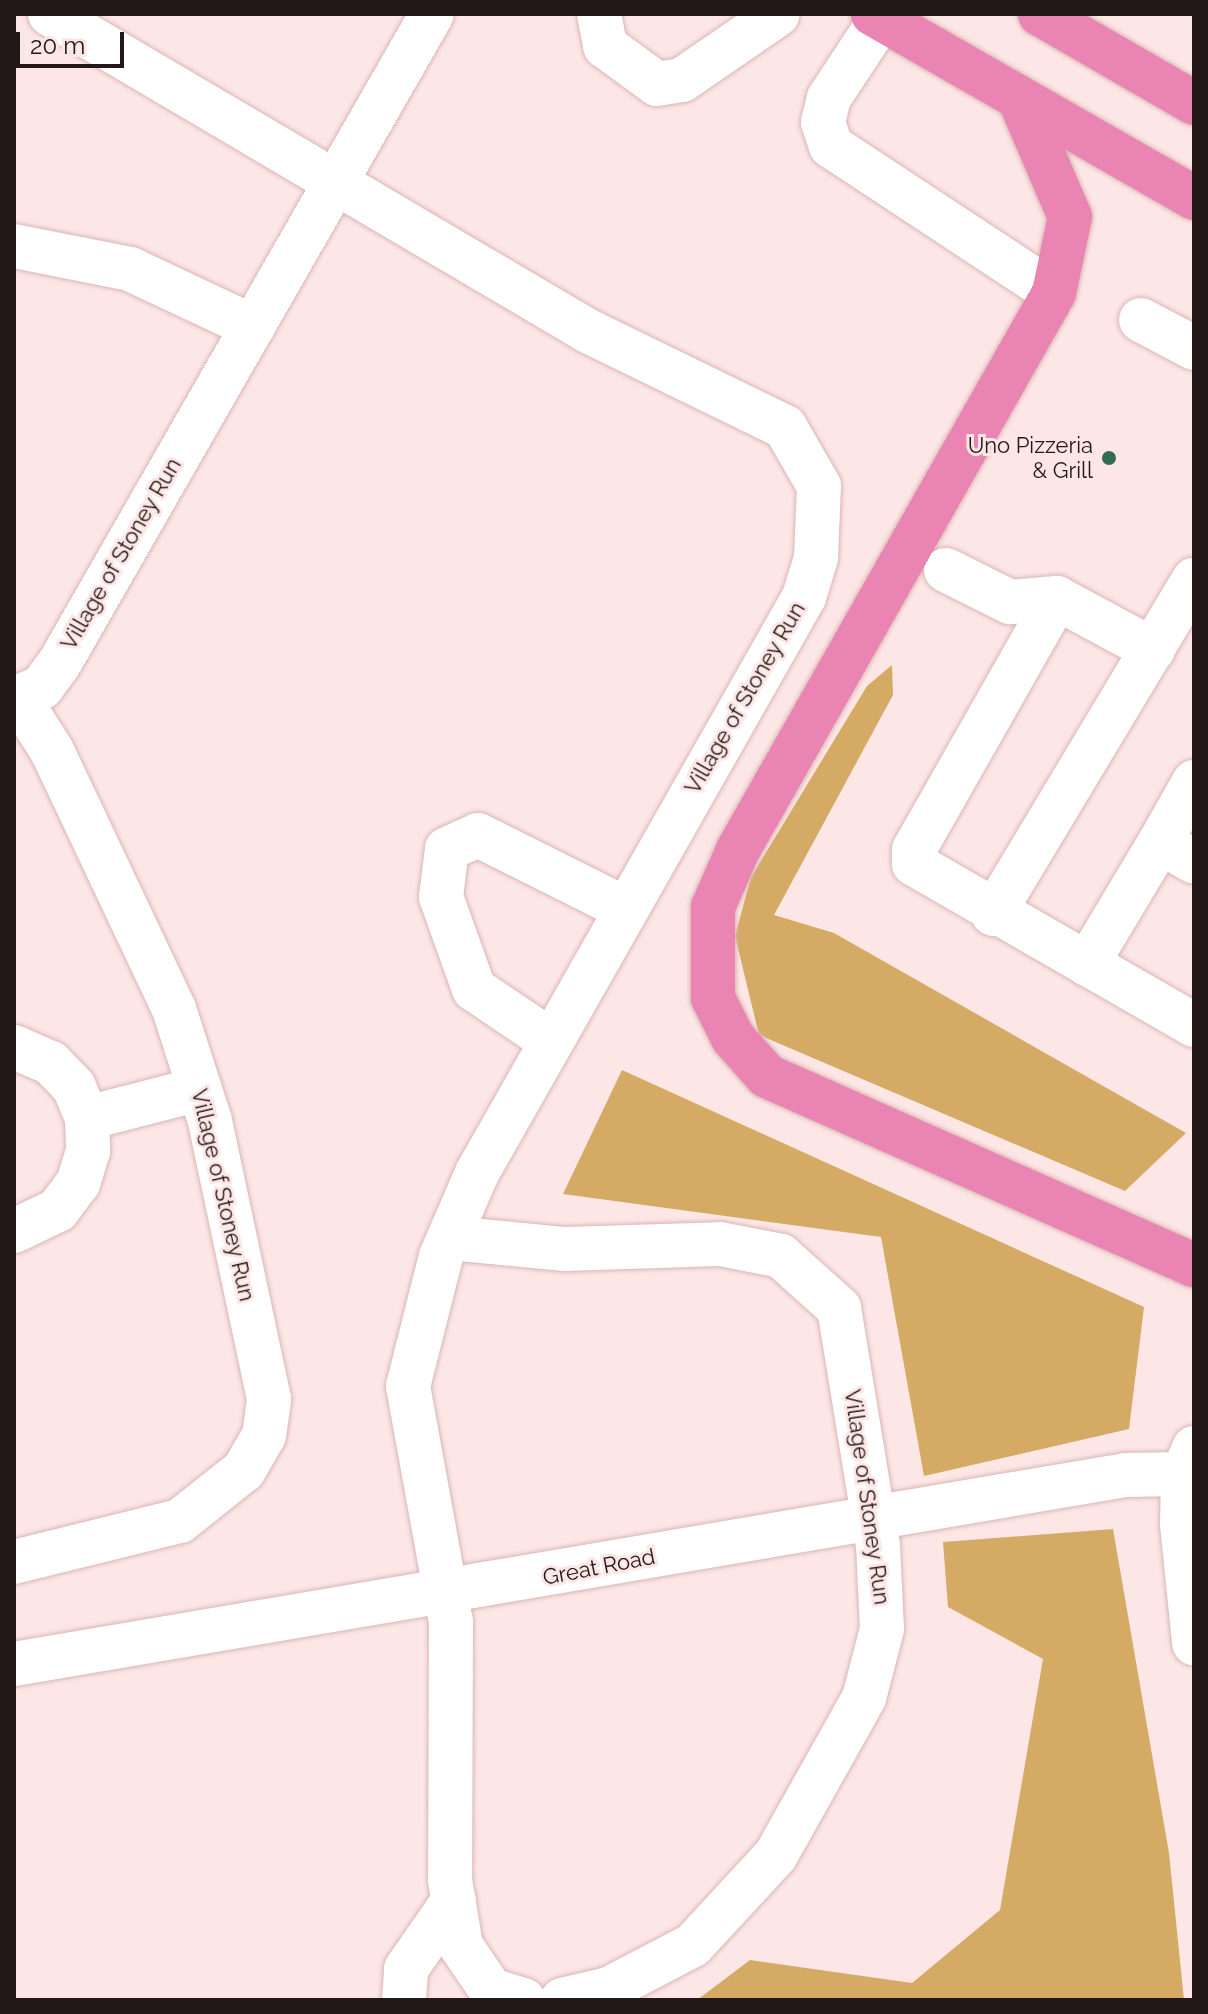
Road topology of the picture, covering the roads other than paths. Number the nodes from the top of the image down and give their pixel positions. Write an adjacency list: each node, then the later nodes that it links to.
1 (50, 14): 9 (street, Village of Stoney Run)
2 (432, 14): 9 (street)
3 (599, 14): 4 (street)
4 (778, 14)
5 (877, 16): 7 (highway); 12 (street)
6 (1064, 20): 8 (highway)
7 (1019, 98): 10 (highway); 12 (highway)
8 (1194, 103)
9 (339, 179): 14 (street, Village of Stoney Run); 23 (street, Village of Stoney Run)
10 (1194, 198)
11 (14, 246): 14 (street)
12 (1054, 293): 33 (highway)
13 (1141, 320): 15 (street)
14 (253, 327): 20 (street, Village of Stoney Run)
15 (1194, 348)
16 (946, 570): 18 (street)
17 (1194, 580): 19 (street)
18 (1057, 598): 19 (street); 24 (street)
19 (1153, 650): 24 (street)
20 (16, 699): 29 (street, Village of Stoney Run)
21 (1194, 782): 22 (street)
22 (1177, 852): 25 (street)
23 (626, 909): 27 (street, Village of Stoney Run); 27 (street)
24 (993, 914): 25 (street)
25 (1087, 964): 26 (street)
26 (1194, 1025)
27 (551, 1041): 32 (street, Village of Stoney Run)
28 (14, 1047): 30 (street)
29 (199, 1089): 30 (street); 36 (street, Village of Stoney Run)
30 (87, 1118): 31 (street)
31 (14, 1231)
32 (450, 1238): 35 (street, Village of Stoney Run); 37 (street, Village of Stoney Run)
33 (1194, 1265)
34 (1189, 1461): 35 (street, Great Road); 38 (street)
35 (873, 1516): 37 (street, Great Road); 44 (street, Village of Stoney Run)
36 (14, 1562)
37 (447, 1595): 39 (street, Great Road); 40 (street, Village of Stoney Run)
38 (1194, 1643)
39 (14, 1664)
40 (454, 1900): 41 (street); 42 (street, Village of Stoney Run)
41 (404, 2000)
42 (513, 2000): 43 (street, Village of Stoney Run)
43 (523, 2000)
44 (562, 2000)

